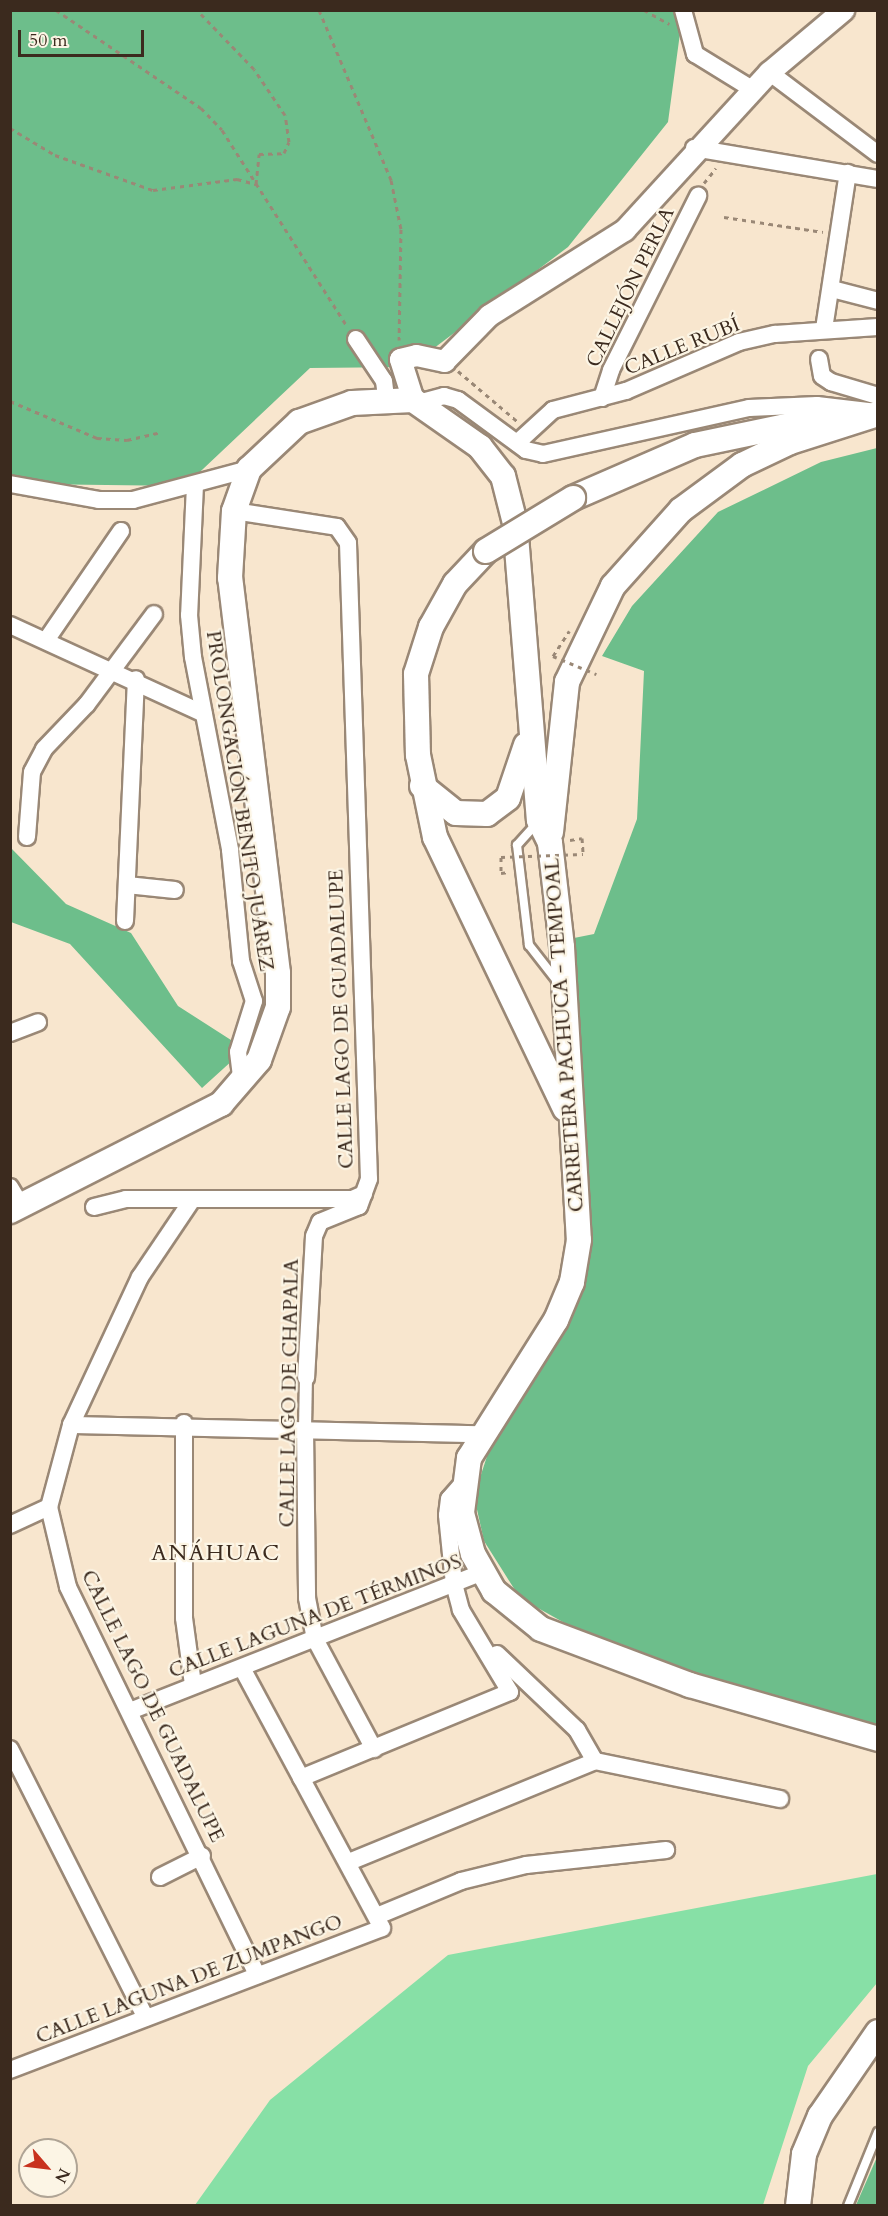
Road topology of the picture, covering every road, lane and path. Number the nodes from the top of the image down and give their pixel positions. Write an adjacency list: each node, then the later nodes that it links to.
1 (56, 10): 15 (path)
2 (197, 10): 15 (path)
3 (320, 10): 24 (path)
4 (644, 10): 7 (path)
5 (683, 10): 9 (street)
6 (843, 10): 8 (street)
7 (670, 25)
8 (768, 72): 9 (street); 12 (street)
9 (752, 89): 11 (street)
10 (10, 128): 15 (path)
11 (693, 148): 13 (street); 26 (street)
12 (878, 154)
13 (848, 173): 14 (street); 18 (street)
14 (878, 179)
15 (256, 184): 23 (path)
16 (698, 196): 29 (street, CALLEJÓN PERLA)
17 (724, 217): 18 (path)
18 (840, 235): 19 (street)
19 (832, 289): 20 (street); 22 (street)
20 (878, 301)
21 (878, 327): 22 (street, CALLE RUBÍ)
22 (824, 329): 29 (street, CALLE RUBÍ)
23 (356, 339): 28 (street)
24 (397, 349)
25 (819, 359): 27 (street)
26 (444, 361): 31 (street); 34 (path)
27 (878, 396)
28 (387, 398): 31 (main road, CARRETERA PACHUCA - TEMPOAL); 35 (main road, CARRETERA PACHUCA - TEMPOAL)
29 (602, 398): 34 (street, CALLE RUBÍ)
30 (10, 401): 33 (path)
31 (415, 402): 34 (street); 48 (main road, CARRETERA PACHUCA - TEMPOAL)
32 (878, 413): 34 (street); 49 (main road, bridge); 53 (main road)
33 (158, 434)
34 (521, 438)
35 (249, 469): 37 (street); 38 (main road, CARRETERA PACHUCA - TEMPOAL)
36 (10, 484): 37 (street)
37 (195, 485): 47 (street, PROLONGACIÓN BENITO JUÁREZ)
38 (234, 511): 61 (main road, CARRETERA PACHUCA - TEMPOAL); 63 (street, CALLE LAGO DE GUADALUPE)
39 (121, 531): 43 (street)
40 (154, 614): 44 (street)
41 (10, 625): 43 (street)
42 (566, 630): 45 (path, bridge)
43 (47, 639): 44 (street)
44 (114, 669): 46 (street); 51 (street)
45 (596, 674)
46 (136, 679): 47 (street); 55 (street)
47 (204, 714): 61 (street, PROLONGACIÓN BENITO JUÁREZ)
48 (530, 731): 49 (main road); 50 (main road, CARRETERA PACHUCA - TEMPOAL)
49 (422, 786): 62 (main road)
50 (539, 820): 53 (main road, CARRETERA PACHUCA - TEMPOAL); 58 (lane)
51 (27, 837)
52 (582, 838): 54 (path, bridge)
53 (550, 843): 58 (main road, CARRETERA PACHUCA - TEMPOAL)
54 (501, 873)
55 (127, 885): 56 (street); 57 (street)
56 (175, 890)
57 (125, 921)
58 (565, 990): 62 (main road, CARRETERA PACHUCA - TEMPOAL)
59 (38, 1022): 60 (street)
60 (10, 1033)
61 (242, 1083): 65 (main road, CARRETERA PACHUCA - TEMPOAL)
62 (571, 1122): 71 (main road, CARRETERA PACHUCA - TEMPOAL)
63 (364, 1194): 64 (street, CALLE LAGO DE GUADALUPE); 67 (street, CALLE LAGO DE CHAPALA)
64 (192, 1200): 66 (street); 69 (street, CALLE LAGO DE GUADALUPE)
65 (14, 1201)
66 (94, 1207)
67 (306, 1378): 70 (street, CALLE LAGO DE CHAPALA)
68 (184, 1424): 69 (street); 70 (street); 80 (street)
69 (71, 1425): 73 (street, CALLE LAGO DE GUADALUPE)
70 (305, 1428): 71 (street); 77 (street, CALLE LAGO DE CHAPALA)
71 (481, 1434): 72 (main road, CARRETERA PACHUCA - TEMPOAL)
72 (463, 1483): 75 (main road, CARRETERA PACHUCA - TEMPOAL); 76 (street)
73 (49, 1508): 74 (street); 81 (street, CALLE LAGO DE GUADALUPE)
74 (10, 1525)
75 (481, 1573): 76 (street, CALLE LAGUNA DE TÉRMINOS); 82 (main road, CARRETERA PACHUCA - TEMPOAL)
76 (454, 1584): 77 (street, CALLE LAGUNA DE TÉRMINOS); 78 (street)
77 (315, 1639): 79 (street, CALLE LAGUNA DE TÉRMINOS); 84 (street, CALLE LAGO DE CHAPALA)
78 (482, 1642): 84 (street); 85 (street)
79 (242, 1668): 80 (street, CALLE LAGUNA DE TÉRMINOS); 86 (street)
80 (193, 1685): 81 (street, CALLE LAGUNA DE TÉRMINOS)
81 (130, 1711): 89 (street, CALLE LAGO DE GUADALUPE)
82 (878, 1739)
83 (10, 1749): 94 (street)
84 (374, 1749): 86 (street)
85 (595, 1761): 87 (street); 90 (street)
86 (301, 1778): 90 (street)
87 (780, 1799)
88 (666, 1850): 92 (street, CALLE LAGUNA DE ZUMPANGO)
89 (202, 1856): 91 (street); 93 (street, CALLE LAGO DE GUADALUPE)
90 (349, 1862): 92 (street)
91 (160, 1877)
92 (379, 1922): 93 (street, CALLE LAGUNA DE ZUMPANGO)
93 (257, 1975): 94 (street, CALLE LAGUNA DE ZUMPANGO)
94 (146, 2018): 96 (street, CALLE LAGUNA DE ZUMPANGO)
95 (878, 2032): 98 (main road)
96 (10, 2070)
97 (878, 2132): 99 (lane)
98 (798, 2205)
99 (848, 2205)

